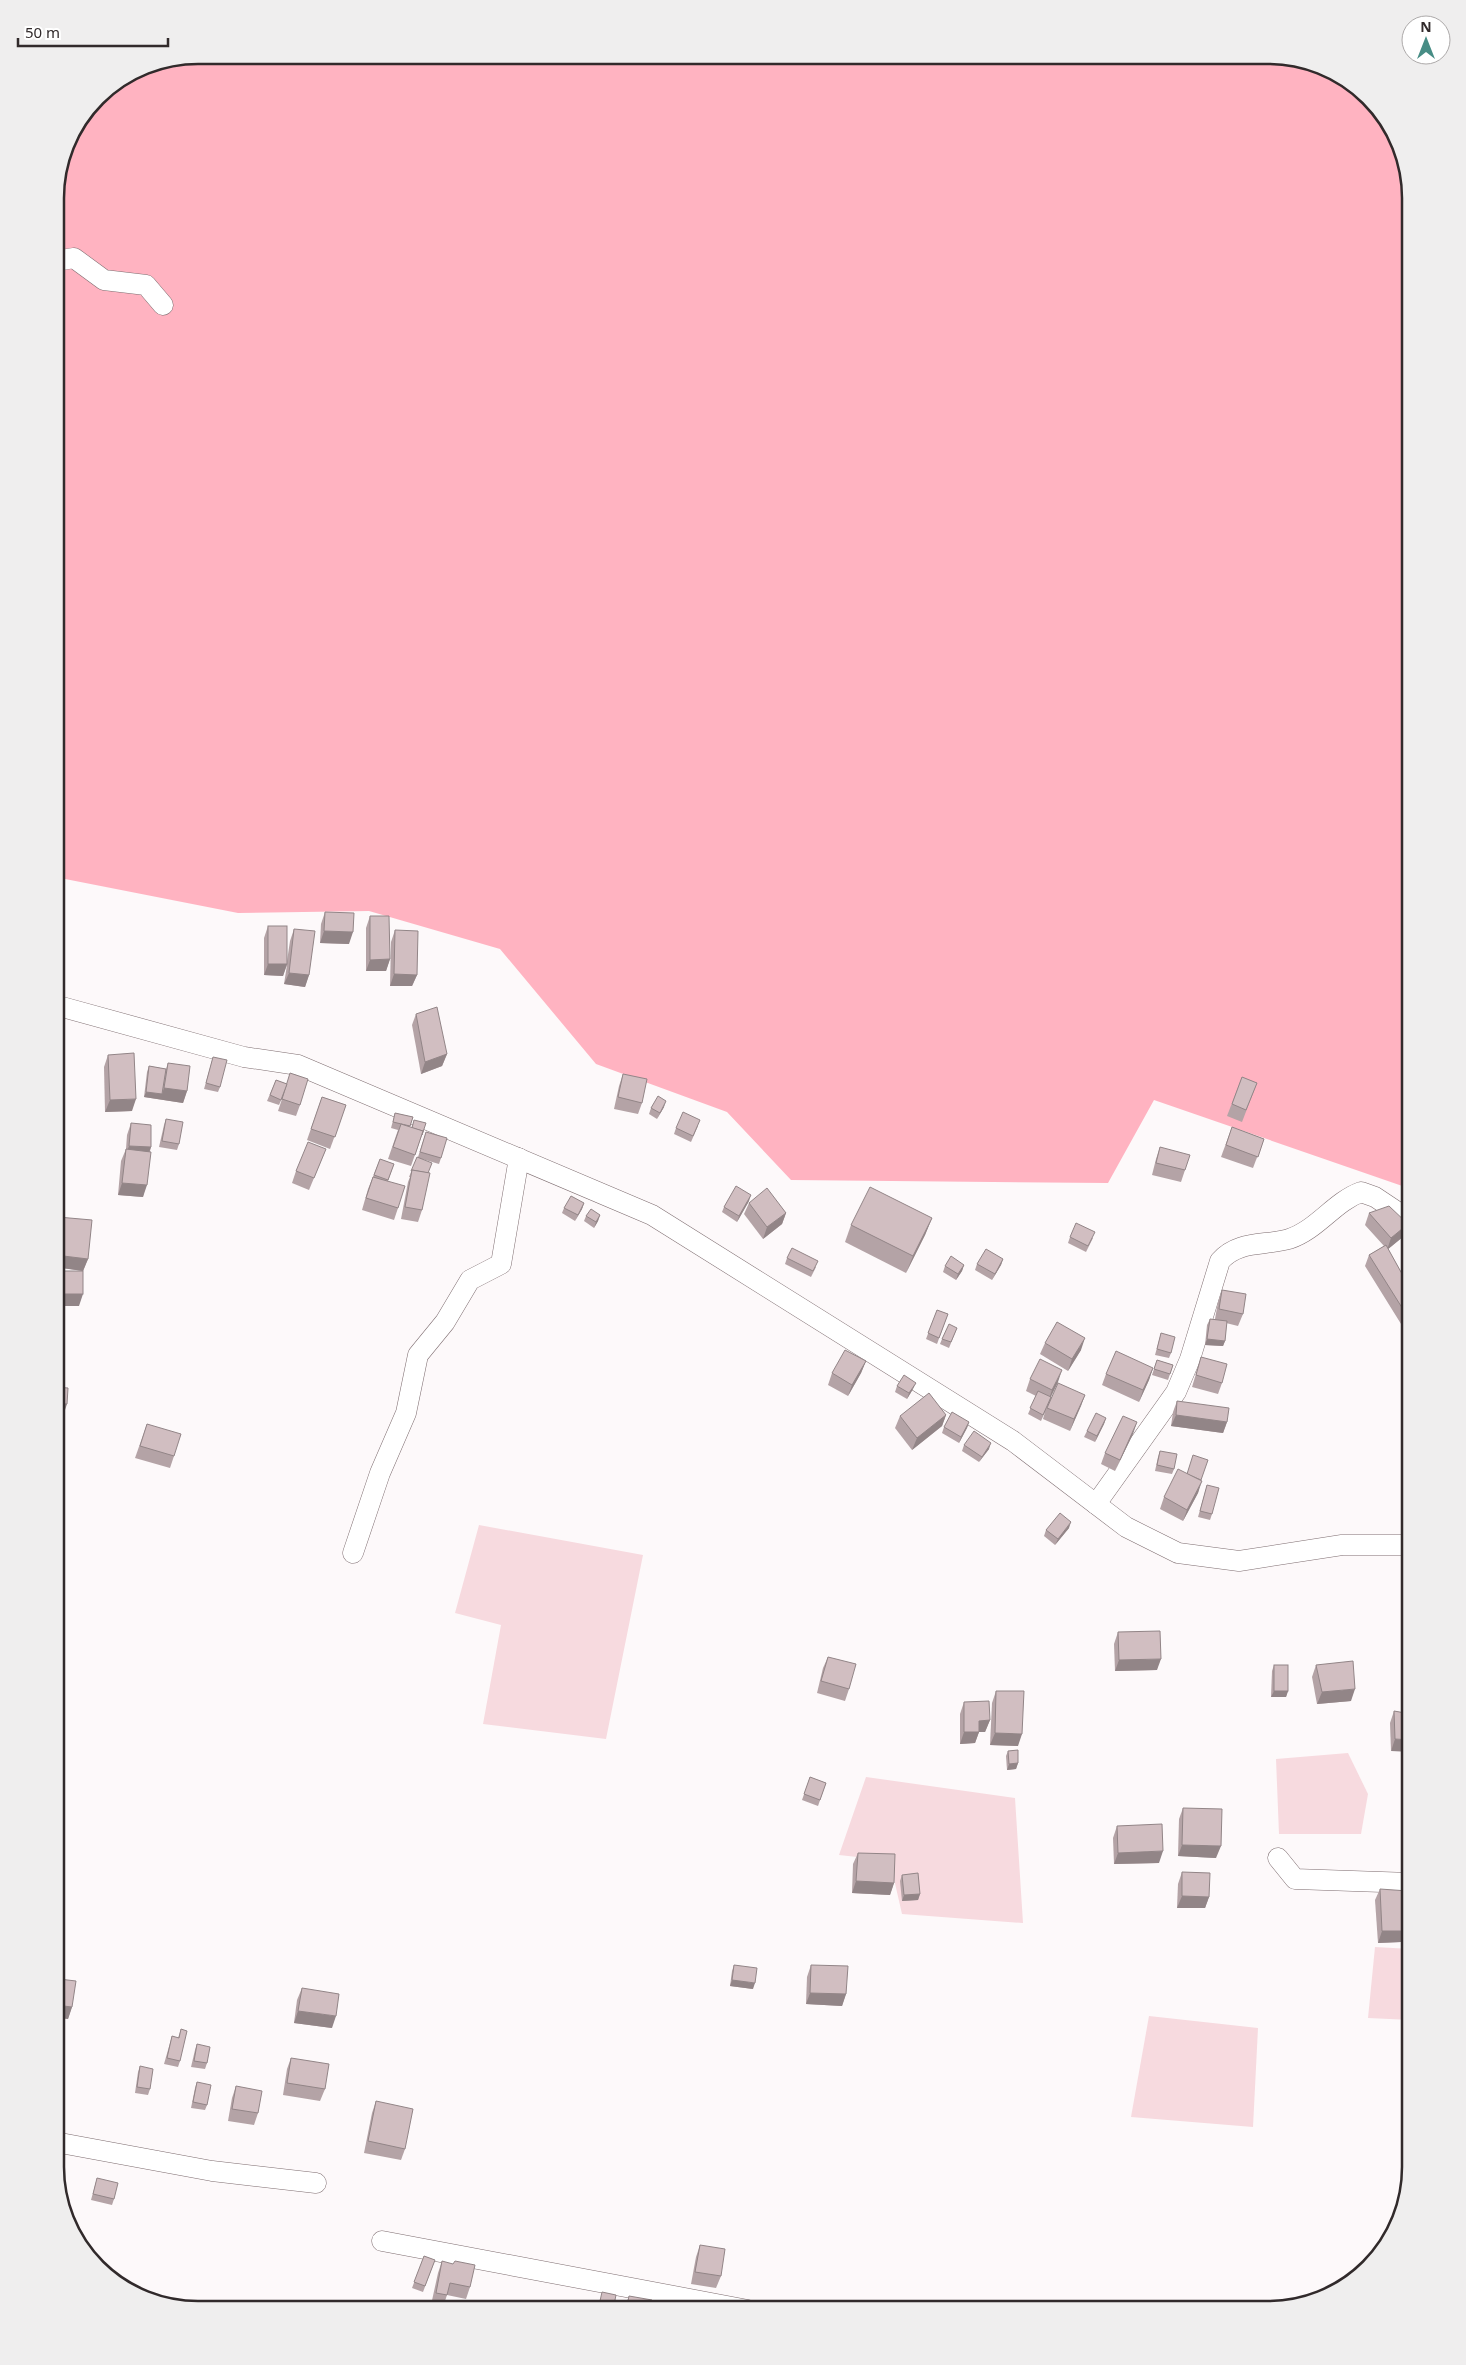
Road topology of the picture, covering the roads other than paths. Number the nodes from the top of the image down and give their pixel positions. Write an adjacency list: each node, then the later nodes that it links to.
1 (64, 260): 2 (street)
2 (163, 305)
3 (64, 1007): 4 (street)
4 (519, 1158): 6 (street); 8 (street)
5 (1402, 1215): 6 (street)
6 (1096, 1504): 7 (street)
7 (1402, 1545)
8 (353, 1553)
9 (1278, 1858): 10 (street)
10 (1402, 1883)
11 (64, 2144): 12 (street)
12 (316, 2183)
13 (382, 2241): 14 (street)
14 (700, 2301)

